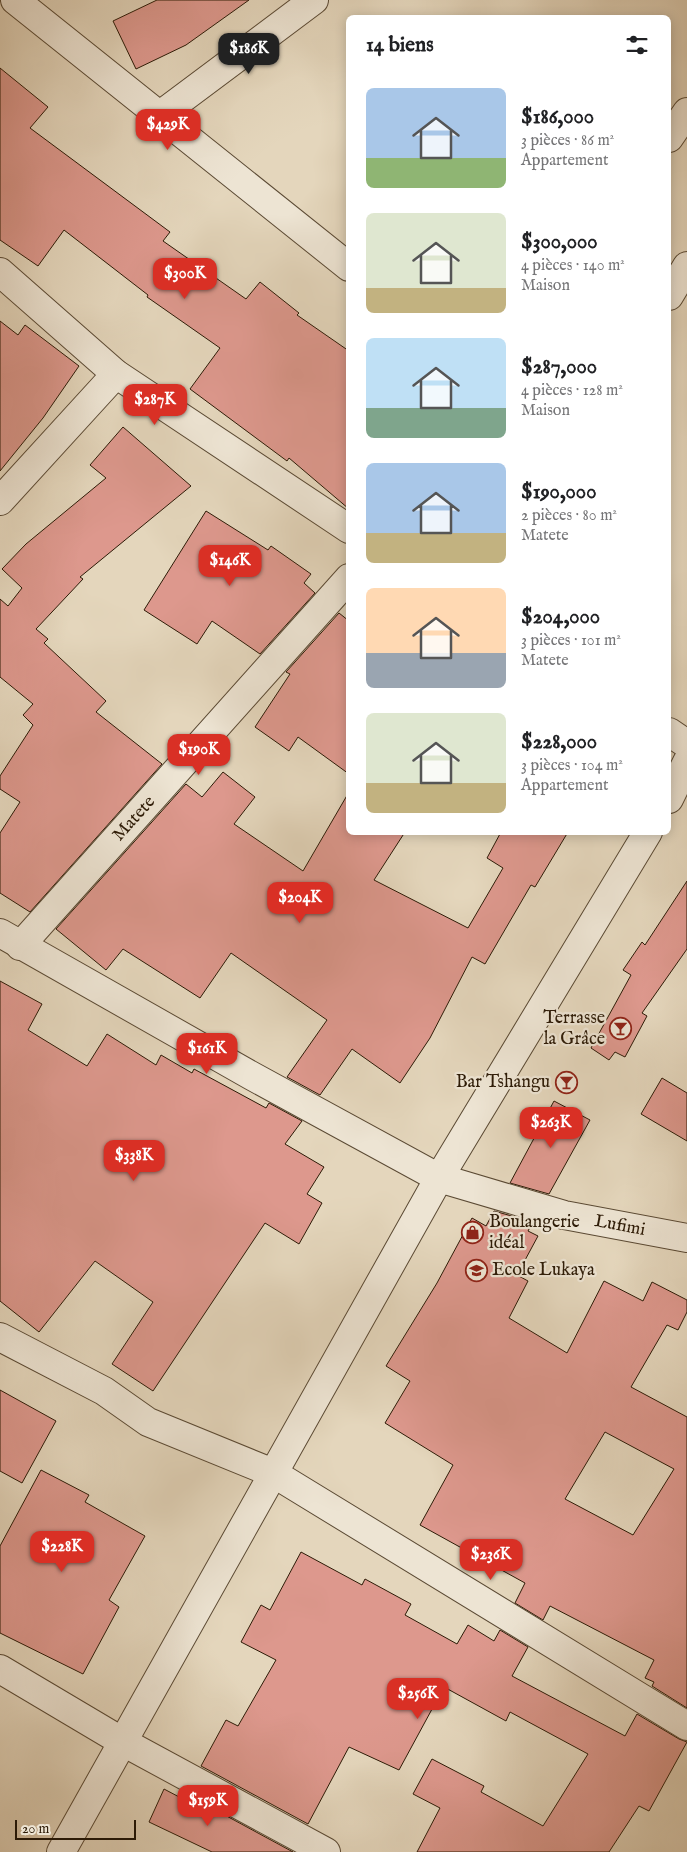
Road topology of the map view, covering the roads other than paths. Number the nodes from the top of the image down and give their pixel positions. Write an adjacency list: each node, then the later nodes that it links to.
1 (15, 0): 4 (street)
2 (314, 0): 4 (street)
3 (687, 112): 5 (street)
4 (159, 116): 6 (street)
5 (671, 135)
6 (346, 265)
7 (687, 266): 9 (street)
8 (0, 272): 10 (street)
9 (671, 293)
10 (116, 374): 11 (street); 12 (street)
11 (0, 501)
12 (346, 528)
13 (346, 581): 19 (street, Matete)
14 (671, 733): 15 (street)
15 (687, 744)
16 (687, 762): 17 (street)
17 (676, 797)
18 (646, 835): 20 (street)
19 (10, 939): 20 (street, Lufimi)
20 (439, 1178): 21 (street, Lufimi); 23 (street)
21 (687, 1238)
22 (0, 1337): 23 (street)
23 (274, 1473): 25 (street); 26 (street)
24 (0, 1669): 26 (street)
25 (687, 1726)
26 (123, 1742): 27 (street); 28 (street)
27 (61, 1852)
28 (326, 1852)

